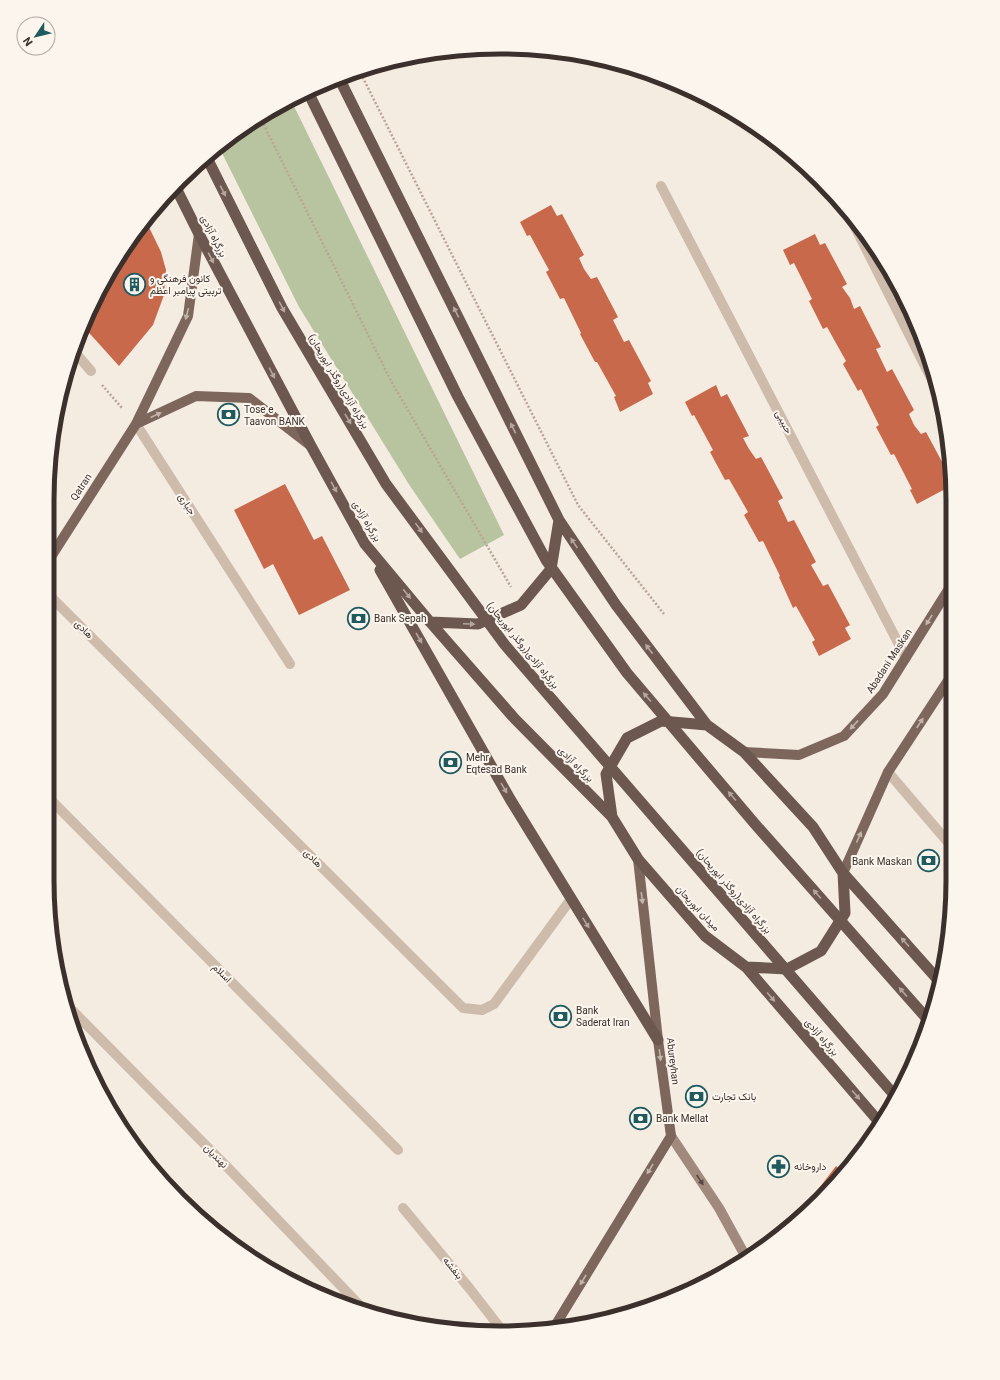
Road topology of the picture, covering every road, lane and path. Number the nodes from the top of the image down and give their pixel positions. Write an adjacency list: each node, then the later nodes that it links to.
1 (362, 76): 21 (path)
2 (342, 83): 15 (highway, one-way to 2)
3 (310, 97): 38 (highway, one-way to 3, bridge)
4 (263, 123): 20 (path)
5 (209, 162): 40 (highway, بزرگراه آزادی(روگذر ابوریحان), one-way to 40, bridge)
6 (661, 186): 23 (street, حبیبی)
7 (178, 192): 8 (highway, بزرگراه آزادی)
8 (199, 234): 13 (main road, Qatran, one-way to 13); 14 (highway, بزرگراه آزادی, one-way to 14)
9 (859, 236): 11 (street)
10 (78, 356): 12 (street)
11 (925, 366)
12 (91, 371): 13 (path)
13 (136, 424): 14 (main road, one-way to 14); 17 (main road, Qatran); 24 (street, جباری)
14 (311, 446): 16 (highway, بزرگراه آزادی, one-way to 16)
15 (559, 520): 20 (highway); 26 (highway, one-way to 15)
16 (365, 544): 22 (highway, بزرگراه آزادی, one-way to 22); 34 (highway, one-way to 34)
17 (54, 552)
18 (946, 593): 23 (main road, Abadani Maskan, one-way to 23)
19 (54, 600): 34 (street, هادی)
20 (521, 605): 22 (highway, one-way to 20)
21 (664, 614)
22 (430, 622): 30 (highway, بزرگراه آزادی)
23 (906, 658): 27 (main road, Abadani Maskan, one-way to 27)
24 (290, 664)
25 (946, 684): 28 (main road, one-way to 25)
26 (707, 725): 27 (highway); 30 (highway, میدان ابوریحان)
27 (744, 752): 33 (highway)
28 (888, 772): 31 (street); 33 (main road, one-way to 28)
29 (54, 803): 43 (street, اسلام)
30 (612, 817): 32 (highway, میدان ابوریحان)
31 (946, 840)
32 (638, 859): 35 (highway, میدان ابوریحان); 39 (main road, Abureyhan, one-way to 39)
33 (843, 873): 35 (highway); 36 (highway, one-way to 33)
34 (571, 898): 39 (highway, one-way to 39)
35 (746, 967): 41 (highway, بزرگراه آزادی, one-way to 41)
36 (935, 976)
37 (76, 1016): 46 (street, نهندیان)
38 (924, 1017)
39 (658, 1040): 42 (main road, Abureyhan, one-way to 42)
40 (892, 1092)
41 (876, 1119)
42 (671, 1136): 45 (main road, one-way to 45); 47 (main road, one-way to 47)
43 (398, 1150)
44 (403, 1208): 48 (street, بنفشه)
45 (744, 1253)
46 (356, 1302)
47 (557, 1322)
48 (499, 1326)

